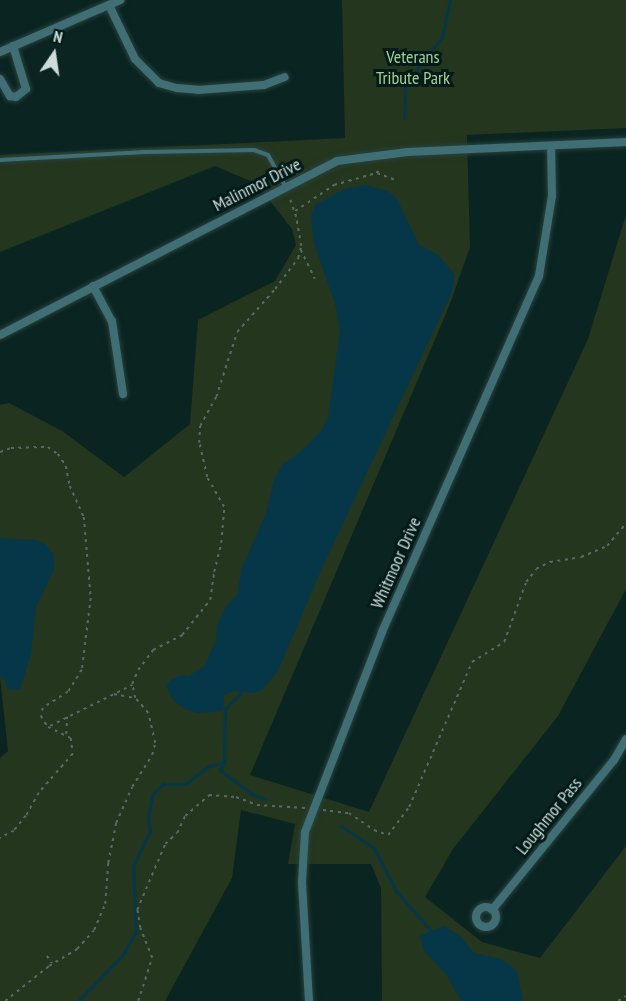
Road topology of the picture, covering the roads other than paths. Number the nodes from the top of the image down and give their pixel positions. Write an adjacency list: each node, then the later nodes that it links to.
1 (120, 0): 2 (street)
2 (109, 5): 3 (street); 5 (street)
3 (13, 46): 4 (street); 6 (street)
4 (0, 52)
5 (285, 77)
6 (0, 79)
7 (626, 142): 8 (street)
8 (551, 146): 10 (street, Malinmor Drive); 16 (street, Whitmoor Drive)
9 (0, 160): 10 (lane)
10 (286, 187): 11 (street, Malinmor Drive)
11 (93, 286): 12 (street, Malinmor Drive); 13 (street)
12 (0, 335)
13 (123, 394)
14 (626, 739): 15 (street, Loughmor Pass)
15 (492, 910)
16 (309, 1001)

